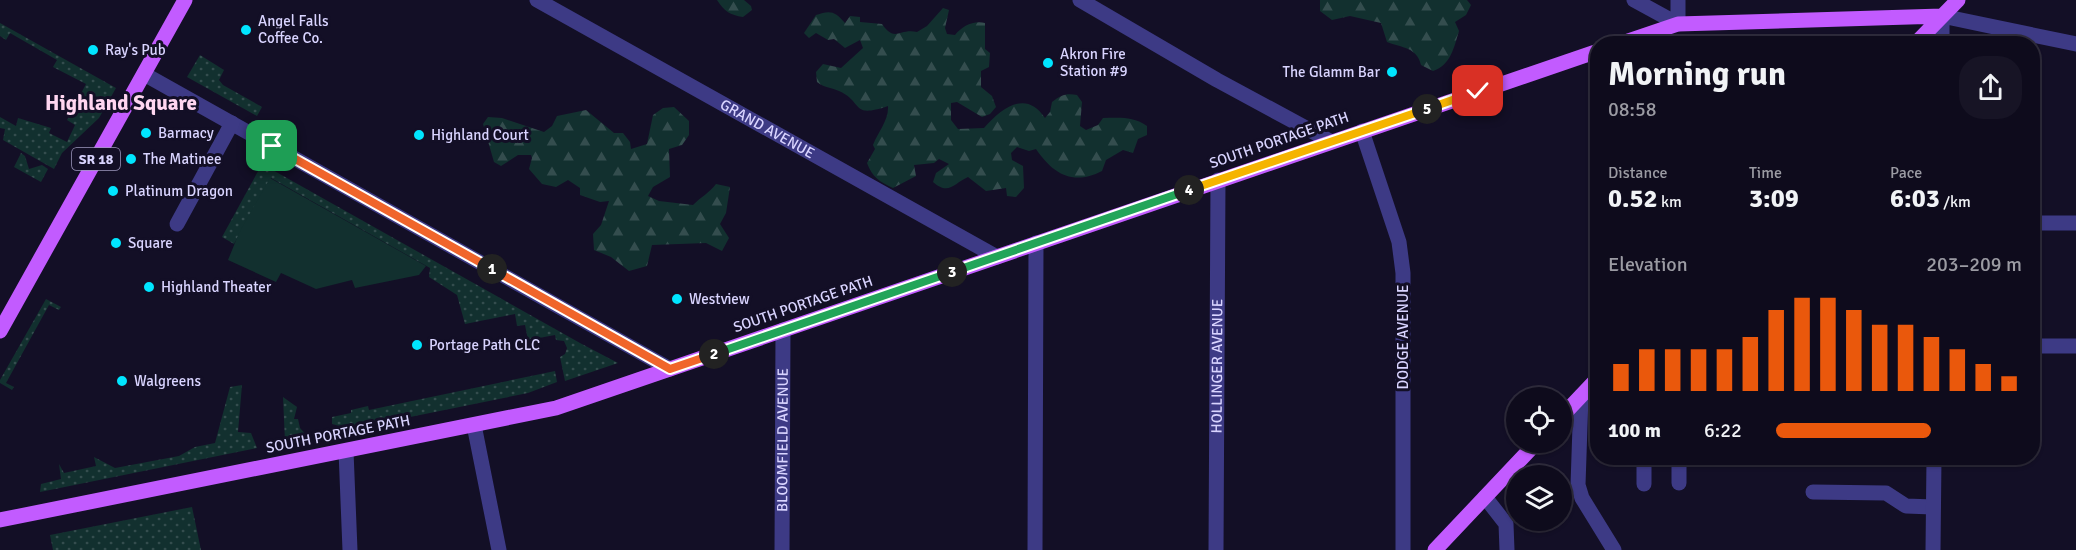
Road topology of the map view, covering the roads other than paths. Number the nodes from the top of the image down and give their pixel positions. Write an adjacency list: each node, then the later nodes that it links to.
1 (185, 0): 16 (main road, SR 18)
2 (537, 0): 25 (street, GRAND AVENUE)
3 (1080, 0): 19 (street)
4 (1634, 0): 8 (street)
5 (1678, 0): 8 (street)
6 (1958, 0): 7 (main road)
7 (1942, 16): 8 (main road); 10 (main road); 11 (street); 12 (street)
8 (1678, 24): 9 (main road)
9 (1642, 36)
10 (1923, 36)
11 (1942, 36)
12 (2038, 36)
13 (2040, 36): 14 (street)
14 (2076, 44)
15 (1590, 54): 18 (main road, SOUTH PORTAGE PATH)
16 (144, 74): 17 (street); 27 (main road, SR 18)
17 (232, 123): 23 (street); 30 (street)
18 (1362, 131): 19 (main road, SOUTH PORTAGE PATH); 51 (street, DODGE AVENUE)
19 (1330, 141): 20 (main road, SOUTH PORTAGE PATH)
20 (1218, 180): 24 (main road, SOUTH PORTAGE PATH); 50 (street, HOLLINGER AVENUE)
21 (2040, 223): 22 (street)
22 (2076, 223)
23 (177, 224)
24 (1036, 243): 25 (main road, SOUTH PORTAGE PATH); 49 (street)
25 (997, 257): 26 (main road, SOUTH PORTAGE PATH)
26 (783, 330): 30 (main road, SOUTH PORTAGE PATH); 48 (street, BLOOMFIELD AVENUE)
27 (0, 331)
28 (2040, 346): 29 (street)
29 (2076, 346)
30 (670, 369): 34 (main road, SOUTH PORTAGE PATH)
31 (1590, 386): 32 (main road)
32 (1581, 396): 33 (main road); 54 (street)
33 (1572, 405)
34 (474, 425): 35 (main road, SOUTH PORTAGE PATH); 47 (street)
35 (346, 451): 45 (main road, SOUTH PORTAGE PATH); 46 (street)
36 (1527, 453): 43 (main road)
37 (1644, 465): 41 (street)
38 (1679, 465): 40 (street)
39 (1934, 465): 44 (street)
40 (1679, 483)
41 (1644, 484)
42 (1813, 492): 44 (street)
43 (1485, 497): 52 (main road); 53 (street)
44 (1933, 507): 55 (street)
45 (0, 520)
46 (350, 550)
47 (500, 550)
48 (782, 550)
49 (1035, 550)
50 (1216, 550)
51 (1403, 550)
52 (1435, 550)
53 (1507, 550)
54 (1614, 550)
55 (1933, 550)

